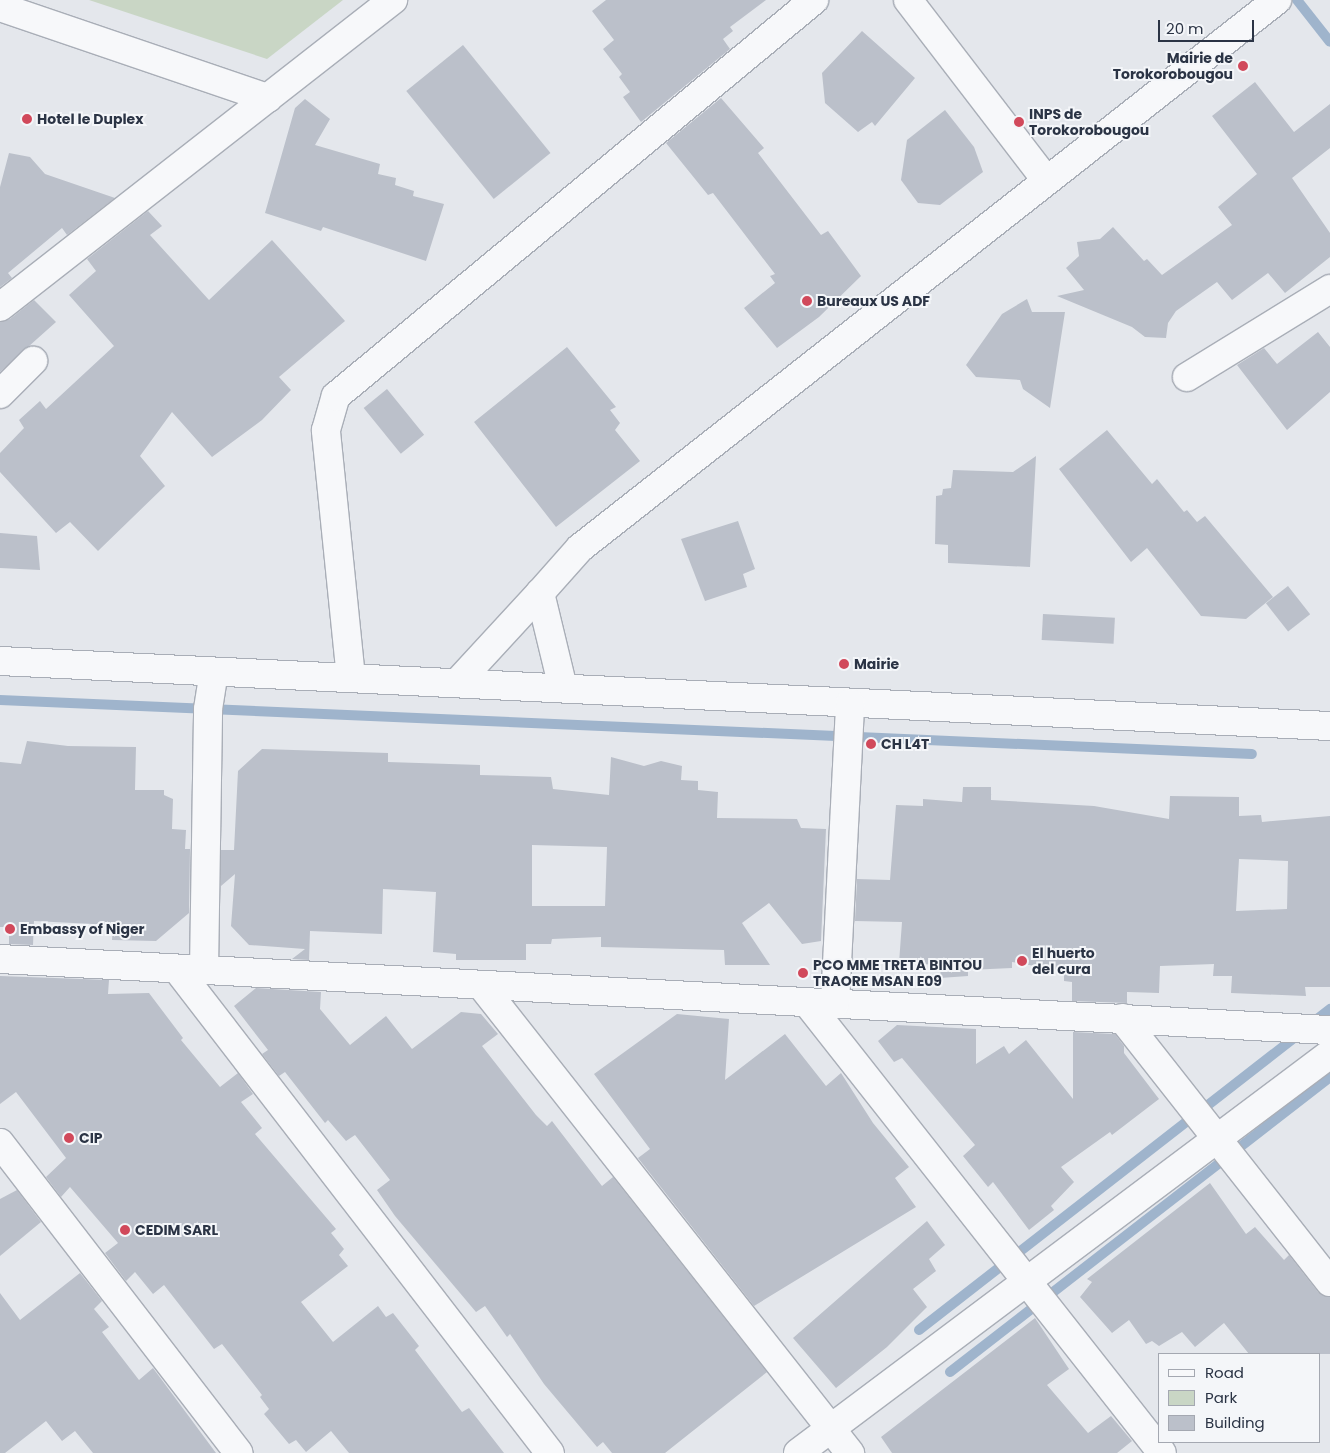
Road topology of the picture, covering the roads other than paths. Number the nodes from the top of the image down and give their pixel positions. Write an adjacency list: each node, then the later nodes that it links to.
1 (393, 0): 6 (street)
2 (814, 0): 16 (street)
3 (908, 0): 7 (street)
4 (1277, 0): 7 (street)
5 (0, 7): 6 (street)
6 (268, 98): 9 (street)
7 (1046, 180): 13 (street)
8 (1330, 289): 11 (street)
9 (0, 308)
10 (33, 362): 12 (street)
11 (1187, 377)
12 (0, 394)
13 (540, 593): 17 (street); 18 (street)
14 (0, 661): 15 (street)
15 (214, 672): 16 (street); 23 (street)
16 (352, 678): 17 (street)
17 (456, 683): 18 (street)
18 (563, 688): 19 (street)
19 (850, 703): 20 (street); 25 (street)
20 (1330, 726)
21 (0, 959): 22 (street)
22 (177, 969): 23 (street); 36 (street)
23 (204, 970): 24 (street)
24 (482, 986): 26 (street); 34 (street)
25 (835, 1003): 26 (street); 27 (street)
26 (808, 1005): 32 (street)
27 (1122, 1018): 28 (street); 30 (street)
28 (1330, 1030)
29 (1330, 1054): 30 (street)
30 (1216, 1140): 32 (street); 33 (street)
31 (0, 1143): 35 (street)
32 (1024, 1281): 34 (street); 39 (street)
33 (1330, 1282)
34 (831, 1428): 37 (street); 38 (street)
35 (239, 1453)
36 (550, 1453)
37 (798, 1453)
38 (850, 1453)
39 (1162, 1453)

